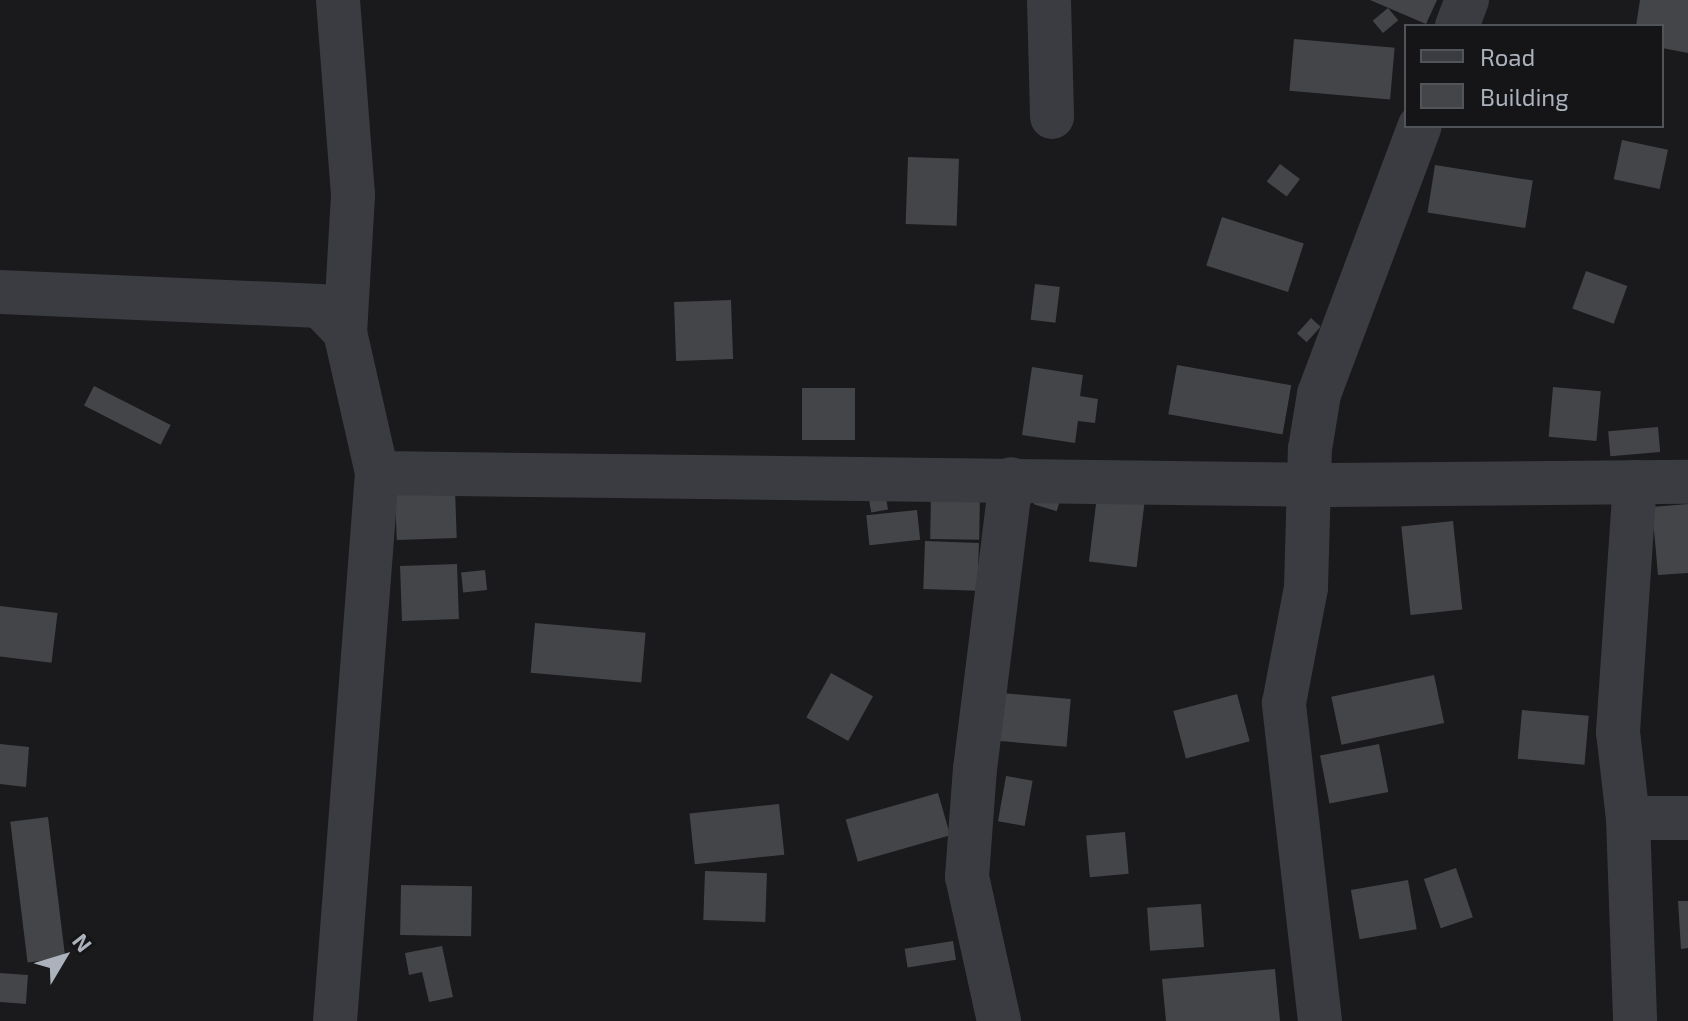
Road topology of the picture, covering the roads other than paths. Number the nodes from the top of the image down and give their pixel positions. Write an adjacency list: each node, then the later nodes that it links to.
1 (338, 0): 8 (street)
2 (1049, 0): 5 (street)
3 (1467, 0): 4 (street)
4 (1458, 24)
5 (1052, 117)
6 (1419, 128): 13 (street)
7 (0, 292): 8 (street)
8 (345, 332): 9 (street)
9 (377, 473): 10 (street); 16 (street)
10 (1011, 479): 13 (street); 17 (street)
11 (1635, 482): 12 (street); 13 (street); 14 (street)
12 (1688, 482)
13 (1309, 483): 18 (street)
14 (1628, 818): 15 (street); 19 (street)
15 (1688, 818)
16 (335, 1021)
17 (999, 1021)
18 (1320, 1021)
19 (1635, 1021)

